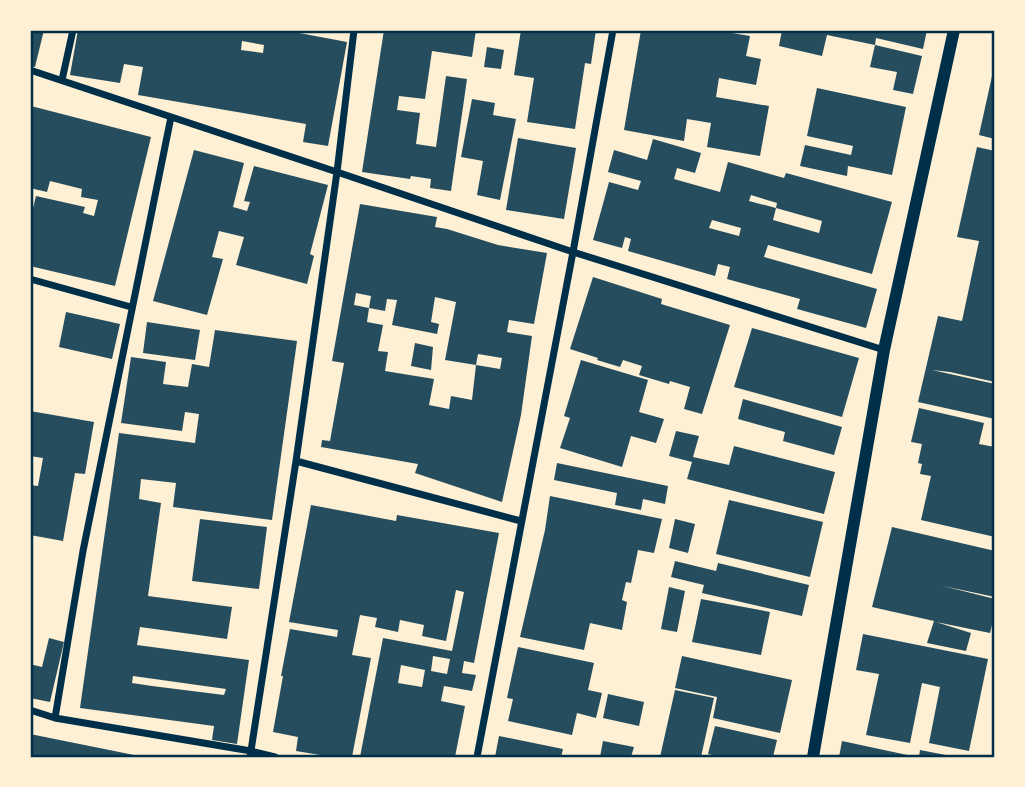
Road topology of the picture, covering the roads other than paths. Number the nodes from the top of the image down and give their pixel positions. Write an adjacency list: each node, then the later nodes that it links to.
1 (73, 30): 6 (street)
2 (354, 30): 8 (street)
3 (613, 30): 9 (street)
4 (954, 30): 12 (street)
5 (30, 70): 6 (street)
6 (62, 80): 7 (street)
7 (171, 117): 8 (street); 11 (street)
8 (337, 172): 9 (street); 13 (street)
9 (573, 253): 12 (street); 14 (street)
10 (30, 279): 11 (street)
11 (131, 307): 16 (street)
12 (884, 350): 20 (street)
13 (296, 461): 14 (street); 17 (street)
14 (521, 522): 19 (street)
15 (30, 710): 16 (street)
16 (55, 718): 17 (street)
17 (250, 754): 18 (street)
18 (275, 757)
19 (477, 757)
20 (813, 757)

